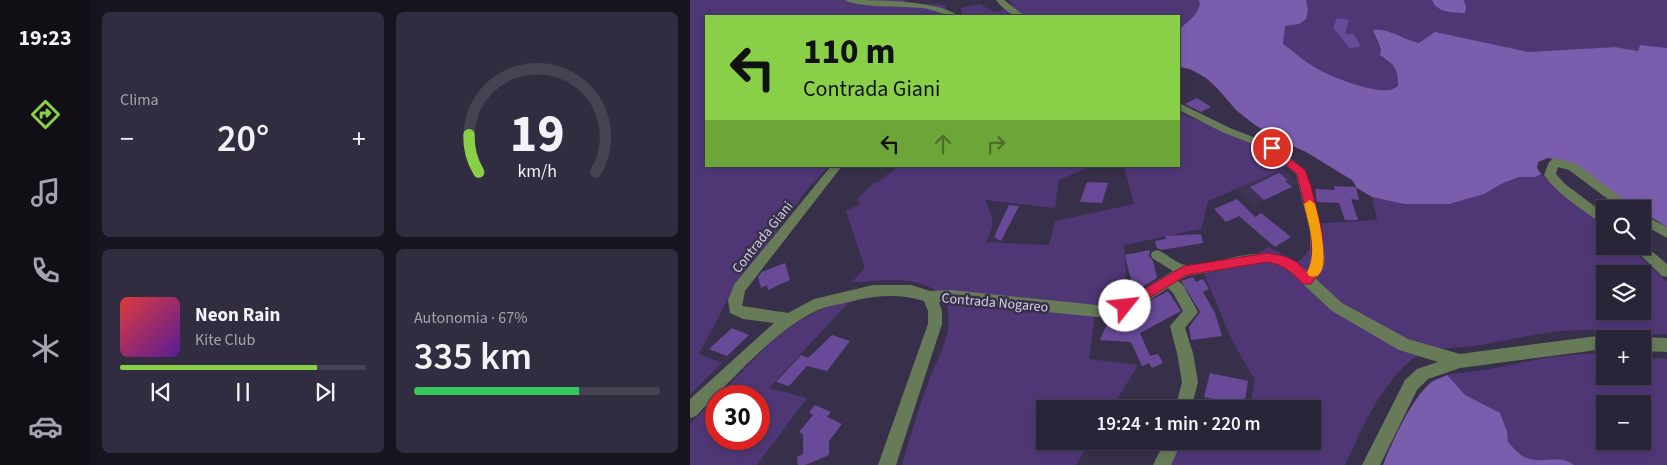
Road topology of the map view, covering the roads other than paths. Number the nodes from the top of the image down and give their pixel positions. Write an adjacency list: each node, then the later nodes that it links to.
1 (849, 0): 3 (street)
2 (1000, 0): 5 (street)
3 (903, 1): 4 (street)
4 (954, 15)
5 (1019, 15)
6 (1180, 107): 17 (street)
7 (836, 167): 19 (street, Contrada Giani)
8 (1618, 200): 9 (street)
9 (1596, 213)
10 (1651, 223): 11 (street)
11 (1667, 233)
12 (1158, 255): 14 (street)
13 (1647, 255): 15 (street)
14 (1184, 271): 16 (street, Contrada Nogareo); 17 (street, Contrada Nogareo)
15 (1667, 272)
16 (1169, 281): 18 (street, Contrada Nogareo); 24 (street)
17 (1307, 281): 23 (street, Contrada Nogareo)
18 (930, 298): 19 (street); 27 (street, Contrada Nogareo)
19 (790, 319): 25 (street)
20 (1596, 343): 23 (street, Contrada Nogareo)
21 (1651, 344): 22 (street)
22 (1667, 345)
23 (1460, 361): 29 (street, Contrada Nogareo)
24 (1185, 400)
25 (690, 410)
26 (1170, 450): 28 (street)
27 (887, 465)
28 (1162, 465)
29 (1371, 465)

